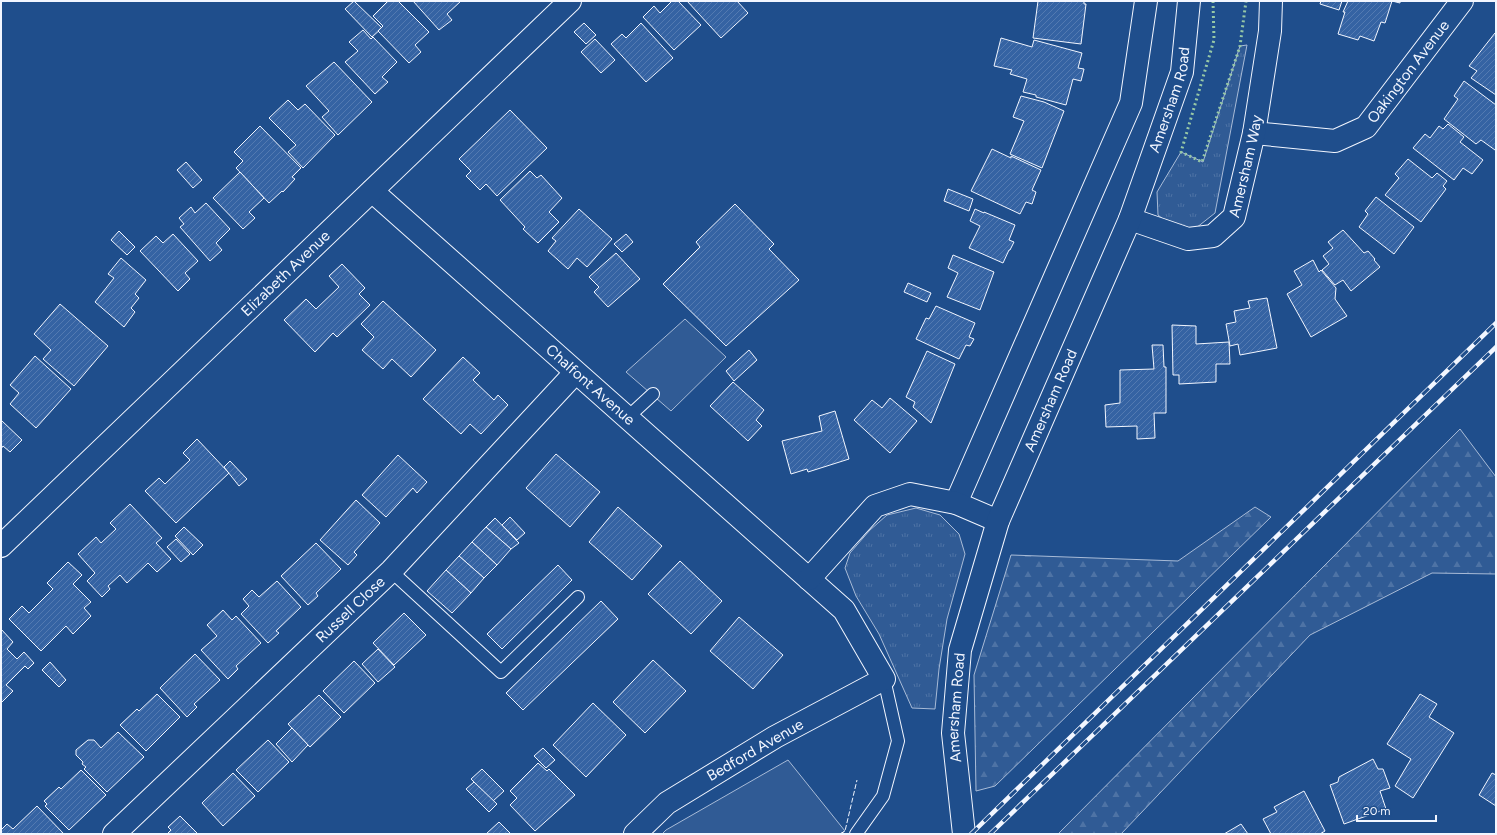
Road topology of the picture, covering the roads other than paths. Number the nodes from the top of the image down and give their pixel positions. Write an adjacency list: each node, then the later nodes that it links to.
1 (570, 1): 7 (street, Elizabeth Avenue)
2 (1146, 1): 12 (street)
3 (1189, 1): 8 (street, Amersham Road)
4 (1271, 1): 6 (street, Amersham Way)
5 (1462, 1): 6 (street, Oakington Avenue)
6 (1254, 133): 8 (street, Amersham Way)
7 (372, 191): 9 (street, Chalfont Avenue); 14 (street, Elizabeth Avenue)
8 (1130, 218): 13 (street, Amersham Road)
9 (575, 373): 11 (street, Chalfont Avenue); 15 (street, Russell Close)
10 (653, 394): 11 (lane)
11 (627, 418): 16 (street, Chalfont Avenue)
12 (956, 503): 13 (street); 16 (street)
13 (998, 520): 22 (street, Amersham Road)
14 (1, 546)
15 (391, 571): 17 (lane); 19 (street, Russell Close)
16 (809, 579): 18 (street, Chalfont Avenue)
17 (578, 596)
18 (884, 679): 20 (street, Bedford Avenue); 21 (lane)
19 (114, 834)
20 (635, 834)
21 (856, 834)
22 (964, 834)

